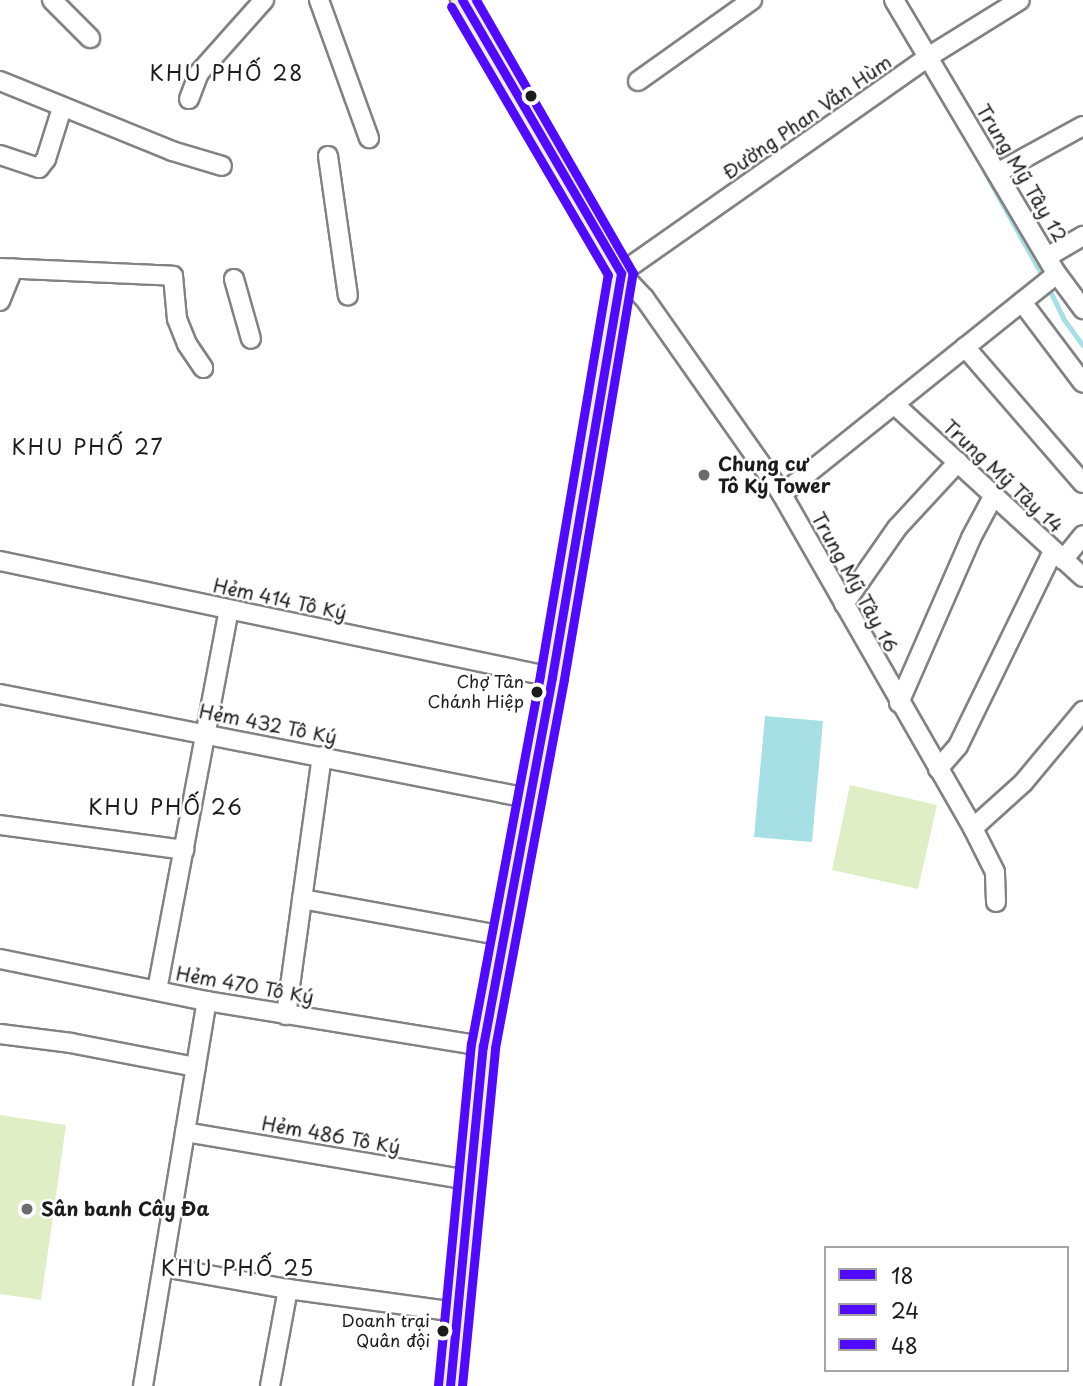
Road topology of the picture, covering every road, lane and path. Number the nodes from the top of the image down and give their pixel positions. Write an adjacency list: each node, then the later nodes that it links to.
1 (52, 0): 8 (street)
2 (264, 0): 12 (street)
3 (320, 0): 15 (street)
4 (462, 0): 23 (main road)
5 (752, 0): 11 (street)
6 (894, 0): 9 (street, Trung Mỹ Tây 12)
7 (1020, 0): 9 (street, Đường Phan Văn Hùm)
8 (90, 38)
9 (928, 57): 19 (street, Trung Mỹ Tây 12); 23 (street, Đường Phan Văn Hùm)
10 (0, 81): 13 (street)
11 (638, 81)
12 (189, 99)
13 (62, 108): 16 (street); 18 (street)
14 (1083, 126): 19 (street)
15 (369, 138)
16 (0, 155)
17 (328, 156): 26 (street)
18 (222, 166)
19 (997, 173): 21 (street, Trung Mỹ Tây 12)
20 (1083, 236): 21 (street)
21 (1047, 257): 25 (street, Trung Mỹ Tây 12)
22 (7, 268): 27 (street); 32 (street)
23 (621, 273): 37 (street, Trung Mỹ Tây 16); 45 (main road)
24 (234, 279): 30 (street)
25 (1049, 280): 28 (street); 29 (street, Trung Mỹ Tây 12)
26 (348, 296)
27 (0, 301)
28 (1022, 302): 31 (street); 33 (street)
29 (1081, 304)
30 (251, 340)
31 (965, 347): 34 (street); 36 (street)
32 (203, 368)
33 (1083, 383)
34 (894, 404): 35 (street, Trung Mỹ Tây 14); 37 (street)
35 (958, 462): 38 (street, Trung Mỹ Tây 14); 43 (street)
36 (1083, 483)
37 (782, 494): 43 (street, Trung Mỹ Tây 16)
38 (994, 495): 40 (street, Trung Mỹ Tây 14); 47 (street)
39 (1083, 535): 40 (street)
40 (1058, 556): 42 (street, Trung Mỹ Tây 14); 51 (street)
41 (0, 561): 44 (street, Hẻm 414 Tô Ký)
42 (1083, 578)
43 (844, 604): 47 (street, Trung Mỹ Tây 16)
44 (229, 610): 45 (street, Hẻm 414 Tô Ký); 49 (street)
45 (552, 677): 52 (main road)
46 (0, 694): 49 (street, Hẻm 432 Tô Ký)
47 (899, 703): 51 (street, Trung Mỹ Tây 16)
48 (1083, 711): 54 (street)
49 (207, 732): 50 (street, Hẻm 432 Tô Ký); 55 (street)
50 (322, 756): 52 (street, Hẻm 432 Tô Ký); 56 (street)
51 (937, 768): 54 (street, Trung Mỹ Tây 16)
52 (527, 798): 58 (main road)
53 (0, 825): 55 (street)
54 (973, 828): 57 (street, Trung Mỹ Tây 16)
55 (184, 850): 60 (street)
56 (302, 899): 58 (street); 62 (street)
57 (996, 902)
58 (503, 936): 64 (main road)
59 (0, 958): 60 (street, Hẻm 470 Tô Ký)
60 (157, 990): 61 (street, Hẻm 470 Tô Ký)
61 (206, 1001): 62 (street, Hẻm 470 Tô Ký); 65 (street)
62 (286, 1015): 64 (street, Hẻm 470 Tô Ký)
63 (0, 1034): 65 (street)
64 (483, 1046): 67 (main road)
65 (196, 1067): 66 (street)
66 (185, 1132): 67 (street, Hẻm 486 Tô Ký); 68 (street)
67 (469, 1180): 70 (main road)
68 (163, 1267): 69 (street); 71 (street)
69 (288, 1289): 70 (street); 72 (street)
70 (457, 1312): 73 (main road)
71 (143, 1386)
72 (270, 1386)
73 (450, 1386)

